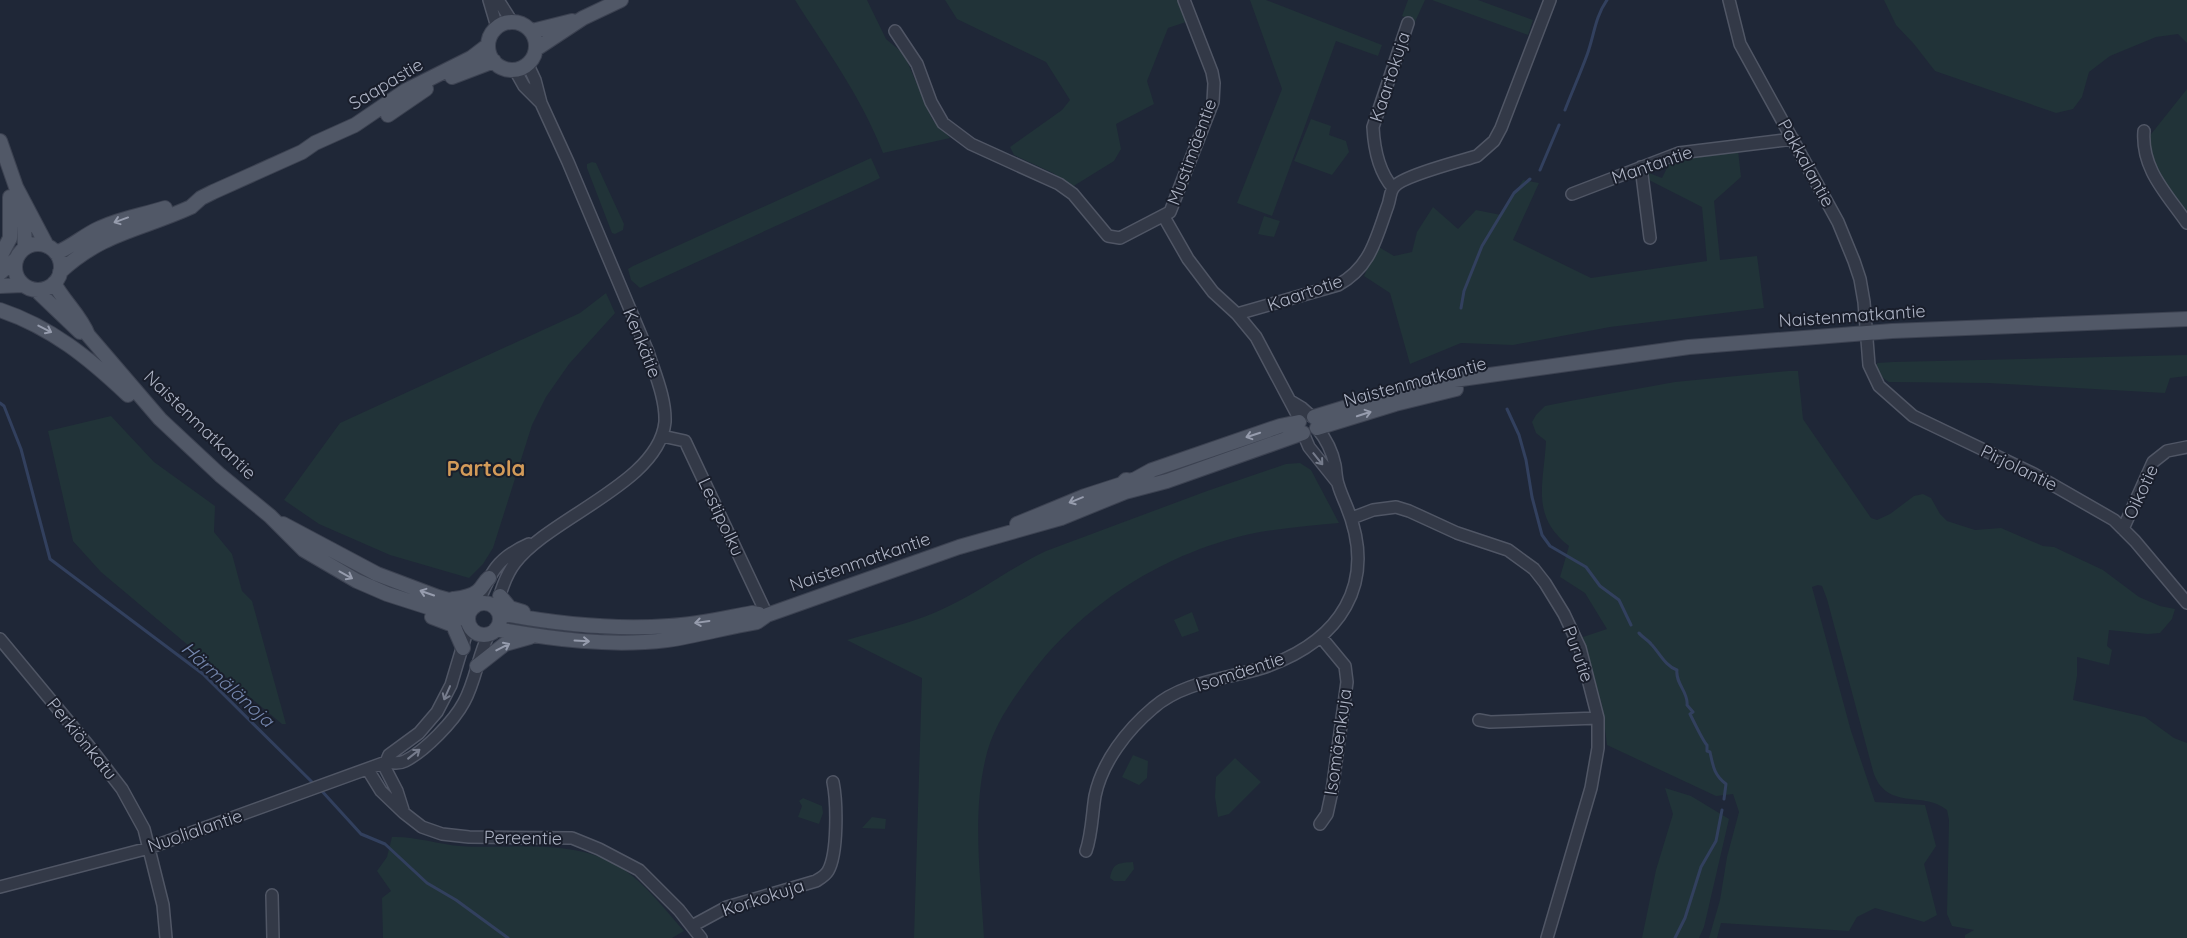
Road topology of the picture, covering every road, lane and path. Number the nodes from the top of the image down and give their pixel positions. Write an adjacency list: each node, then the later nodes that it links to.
1 (489, 0): 10 (street)
2 (498, 0): 8 (street)
3 (621, 0): 7 (main road)
4 (1184, 0): 27 (street, Mustimäentie)
5 (1550, 0): 23 (street)
6 (1729, 0): 18 (street, Pakkalantie)
7 (583, 18): 11 (main road); 14 (main road)
8 (512, 22): 10 (main road); 11 (main road)
9 (1408, 23): 23 (street, Kaartokuja)
10 (498, 27): 13 (main road)
11 (532, 31): 14 (main road)
12 (895, 31): 27 (street)
13 (488, 45): 15 (main road); 20 (main road, Saapastie)
14 (536, 50): 16 (main road)
15 (494, 61): 16 (main road); 20 (main road, Saapastie)
16 (522, 67): 44 (street, Kenkätie)
17 (2144, 131): 28 (street)
18 (1793, 138): 22 (street, Mantantie); 40 (street, Pakkalantie)
19 (0, 141): 30 (main road)
20 (302, 152): 26 (main road, Saapastie)
21 (0, 166): 24 (main road)
22 (1641, 168): 25 (street, Mantantie); 29 (street)
23 (1393, 188): 38 (street, Kaartotie)
24 (10, 194): 31 (main road); 32 (main road)
25 (1572, 194)
26 (201, 198): 30 (main road, Saapastie, one-way to 30); 34 (main road, Saapastie)
27 (1164, 217): 38 (street)
28 (2187, 224)
29 (1650, 238)
30 (52, 250): 31 (main road); 34 (main road)
31 (21, 253): 33 (main road); 36 (main road)
32 (0, 256)
33 (0, 273)
34 (57, 278): 36 (main road); 41 (main road, Naistenmatkantie)
35 (0, 286): 36 (main road)
36 (29, 287): 41 (main road, Naistenmatkantie)
37 (0, 310): 42 (main road, one-way to 42)
38 (1237, 314): 43 (street, Kaartotie)
39 (2187, 319): 40 (main road, Naistenmatkantie)
40 (1867, 332): 43 (main road, Naistenmatkantie); 49 (street, Pirjolantie)
41 (88, 335): 42 (main road, Naistenmatkantie)
42 (148, 406): 47 (main road, Naistenmatkantie)
43 (1307, 423): 46 (street, one-way to 46); 46 (street, Isomäentie); 57 (main road, Naistenmatkantie)
44 (662, 436): 50 (street, Kenkätie); 57 (street, Lestipolku)
45 (2187, 447): 49 (street, Oikotie)
46 (1337, 482): 48 (street, Isomäentie)
47 (270, 516): 52 (main road, Naistenmatkantie, one-way to 47); 53 (main road, Naistenmatkantie, one-way to 53)
48 (1352, 518): 60 (street, Isomäentie); 64 (street, Purutie)
49 (2123, 529): 54 (street, Pirjolantie)
50 (538, 540): 51 (street, Kenkätie); 55 (street, Kenkätie)
51 (489, 578): 52 (main road); 56 (street, Kenkätie)
52 (451, 599): 56 (main road, Naistenmatkantie)
53 (412, 602): 56 (main road, Naistenmatkantie); 62 (main road)
54 (2187, 603)
55 (498, 606): 56 (main road); 57 (main road, Naistenmatkantie, one-way to 55); 58 (main road)
56 (472, 614): 58 (main road); 62 (street, Nuolialantie)
57 (767, 615): 59 (main road, Naistenmatkantie, one-way to 57)
58 (492, 631): 59 (main road, Naistenmatkantie); 63 (street, Nuolialantie)
59 (533, 636): 63 (main road, one-way to 59)
60 (1322, 637): 70 (street, Isomäenkuja); 72 (street, Isomäentie)
61 (0, 639): 71 (street, Perkiönkatu)
62 (463, 648): 66 (street, Nuolialantie, one-way to 66)
63 (477, 666): 66 (street, Nuolialantie, one-way to 63)
64 (1598, 718): 65 (street); 79 (street, Purutie)
65 (1479, 720)
66 (385, 763): 67 (street, Nuolialantie); 69 (street)
67 (368, 770): 69 (street, Pereentie); 71 (street, Nuolialantie)
68 (834, 782): 75 (street, Korkokuja)
69 (404, 813): 75 (street, Pereentie)
70 (1320, 824)
71 (149, 848): 73 (street, Nuolialantie); 76 (street, Perkiönkatu)
72 (1086, 851)
73 (0, 887)
74 (272, 895): 77 (street)
75 (692, 926): 78 (street, Pereentie)
76 (166, 938)
77 (273, 938)
78 (702, 938)
79 (1547, 938)

